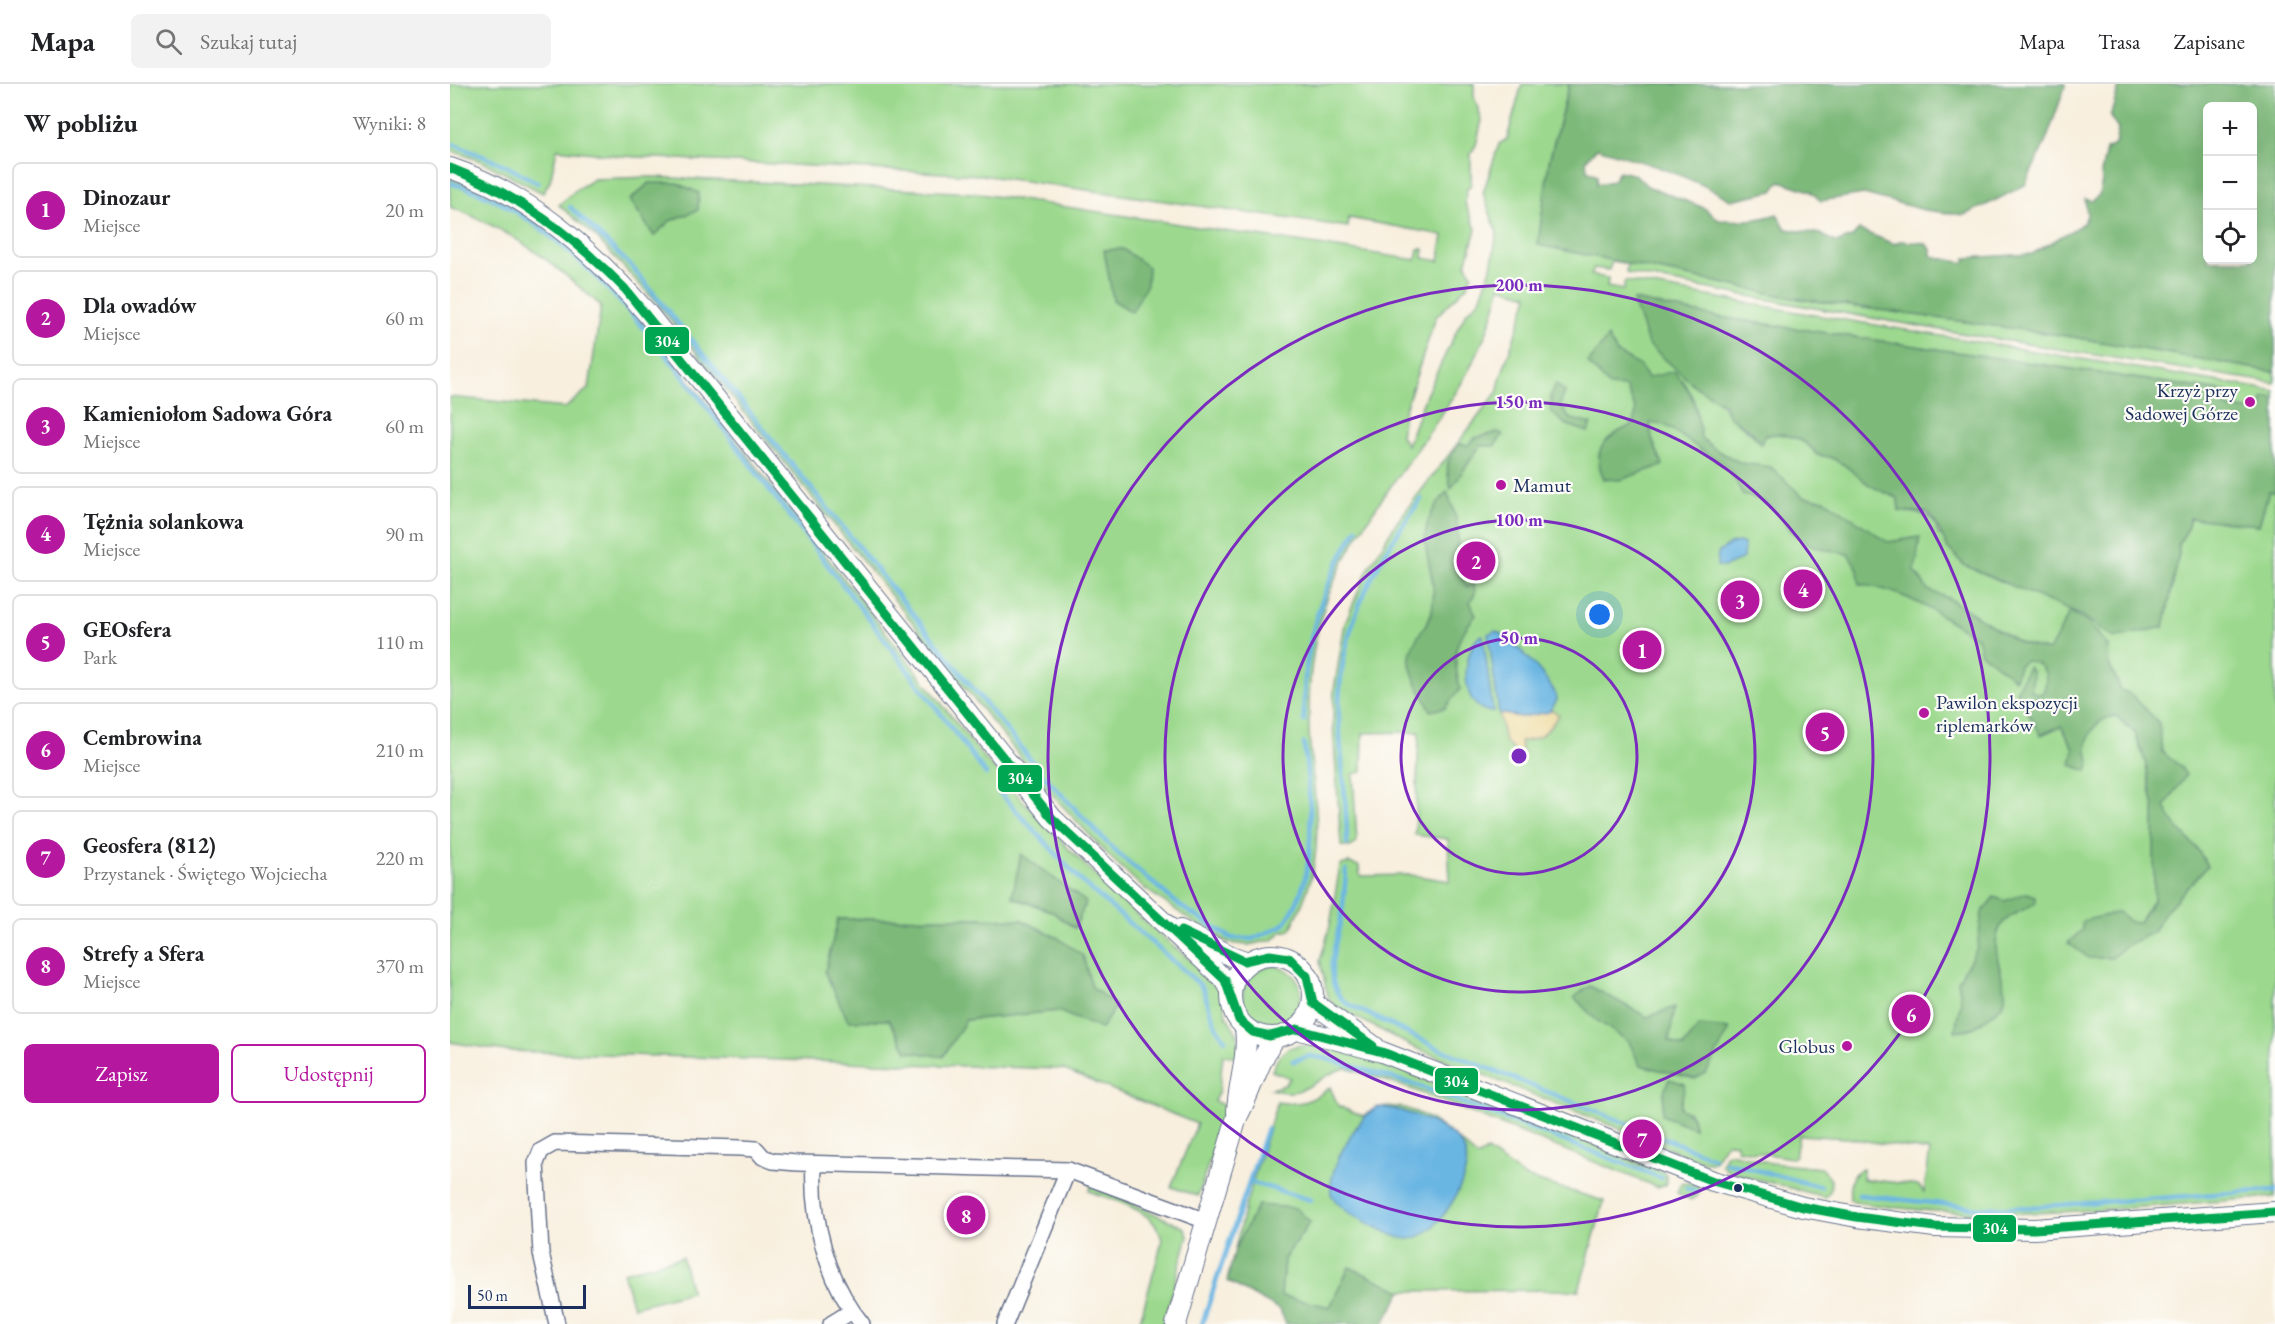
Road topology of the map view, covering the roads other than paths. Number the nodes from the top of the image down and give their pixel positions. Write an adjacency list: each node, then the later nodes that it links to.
1 (450, 168): 2 (street)
2 (1167, 924): 3 (street); 4 (street)
3 (1248, 962): 4 (street); 5 (street)
4 (1231, 990): 6 (street)
5 (1313, 1004): 7 (street); 9 (street)
6 (1245, 1028): 8 (street); 10 (street)
7 (1297, 1029): 8 (street); 9 (street)
8 (1276, 1037): 10 (street)
9 (1382, 1052): 13 (street)
10 (1237, 1118): 14 (street)
11 (814, 1164): 12 (street); 15 (street); 16 (street)
12 (1068, 1170): 14 (street); 19 (street)
13 (2275, 1212)
14 (1206, 1221): 20 (street)
15 (852, 1311): 17 (street); 18 (street)
16 (557, 1324)
17 (831, 1324)
18 (862, 1324)
19 (1005, 1324)
20 (1176, 1324)

